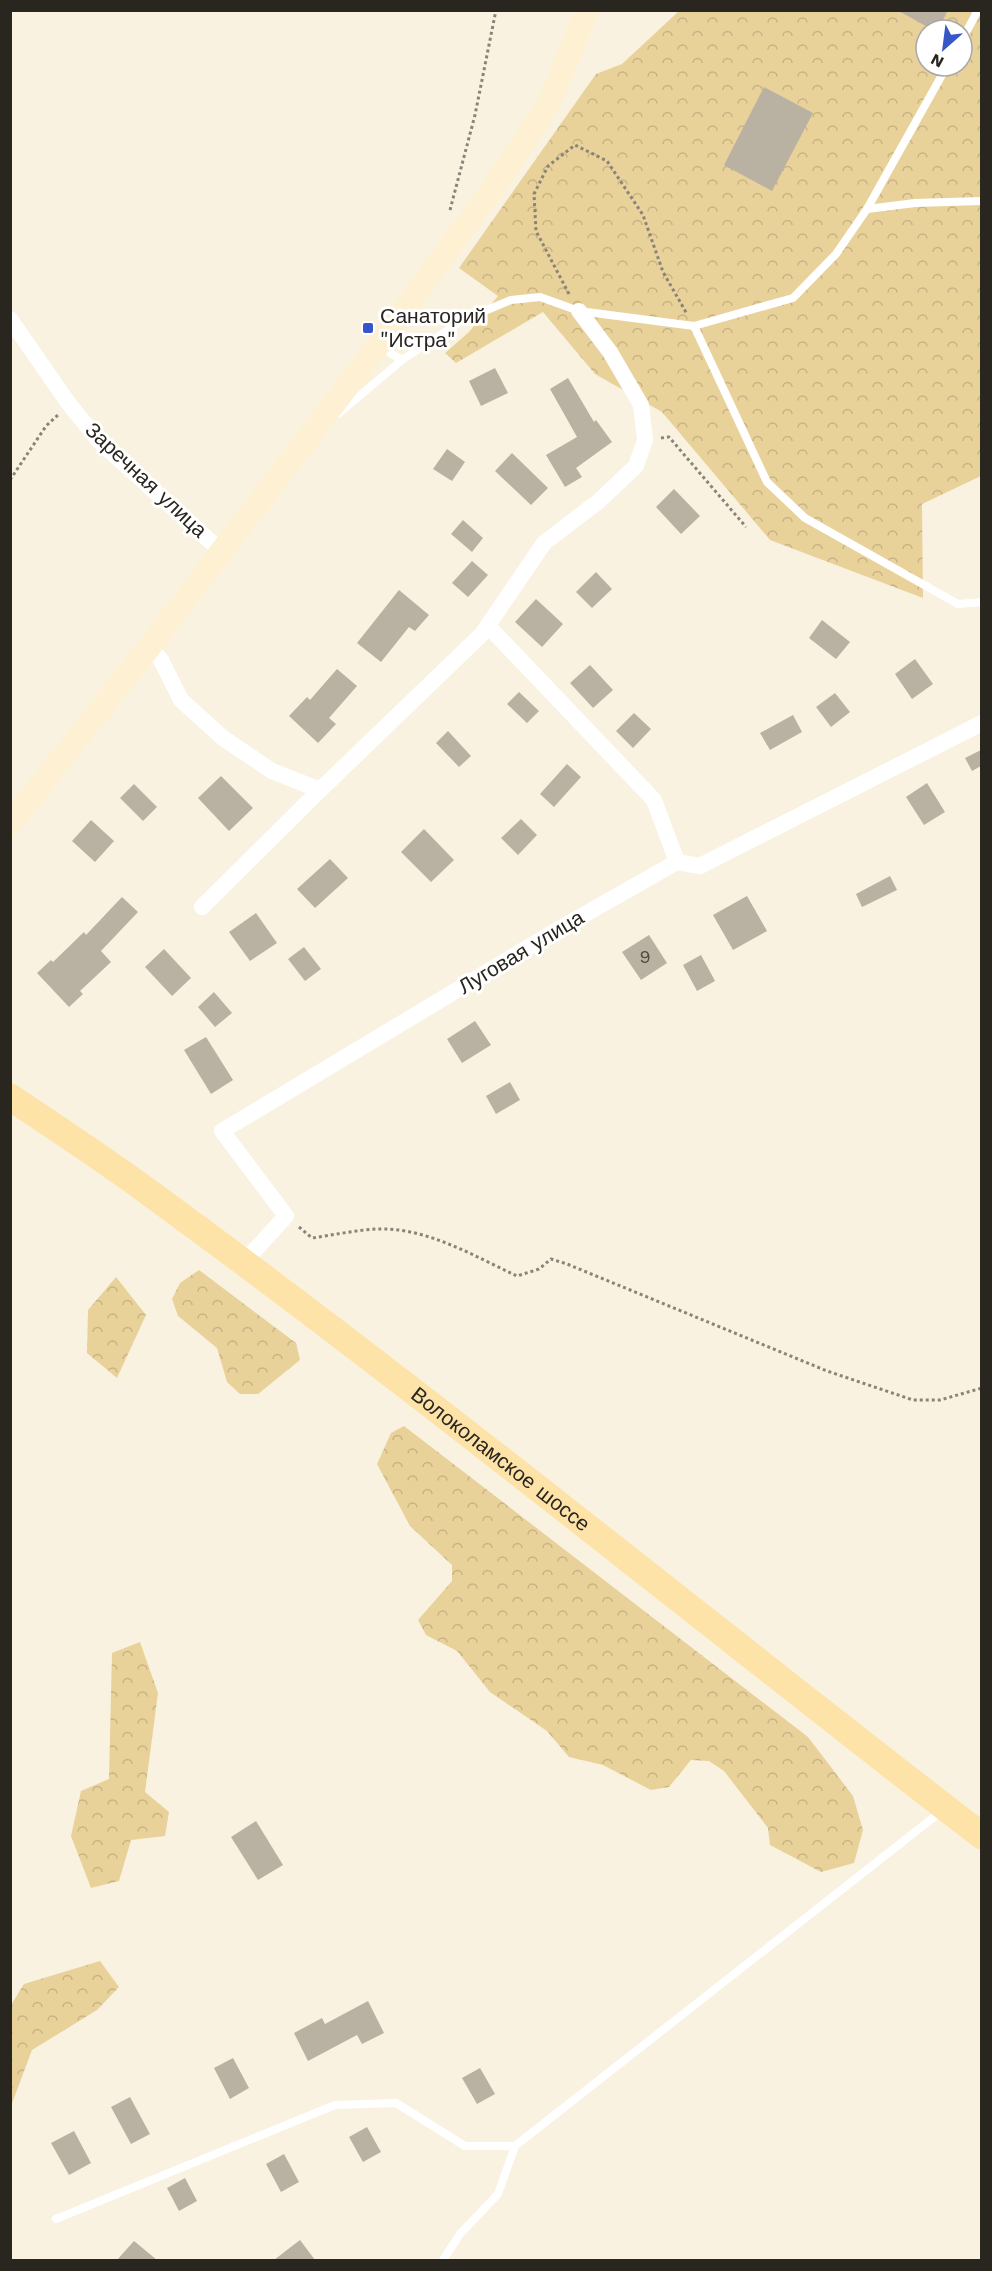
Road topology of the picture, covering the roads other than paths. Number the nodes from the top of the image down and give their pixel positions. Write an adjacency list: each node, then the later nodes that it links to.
1 (588, 10): 8 (main road)
2 (940, 78): 4 (lane)
3 (981, 201): 4 (lane)
4 (867, 209): 7 (lane)
5 (579, 311): 7 (lane); 9 (lane); 13 (street)
6 (10, 319): 11 (street, Заречная улица)
7 (694, 326): 12 (lane)
8 (392, 327): 9 (lane); 10 (main road)
9 (402, 360): 10 (lane)
10 (304, 442): 11 (main road)
11 (222, 551): 14 (main road)
12 (981, 602)
13 (488, 626): 16 (street); 18 (street)
14 (149, 647): 16 (street); 17 (main road)
15 (981, 723): 18 (street)
16 (320, 790): 19 (street)
17 (10, 824)
18 (677, 862): 21 (street, Луговая улица)
19 (202, 907)
20 (10, 1097): 21 (main road, Волоколамское шоссе)
21 (244, 1262): 22 (main road, Волоколамское шоссе)
22 (945, 1808): 23 (main road, Волоколамское шоссе); 24 (lane)
23 (981, 1836)
24 (515, 2146): 25 (lane); 26 (lane)
25 (57, 2219)
26 (443, 2260)

